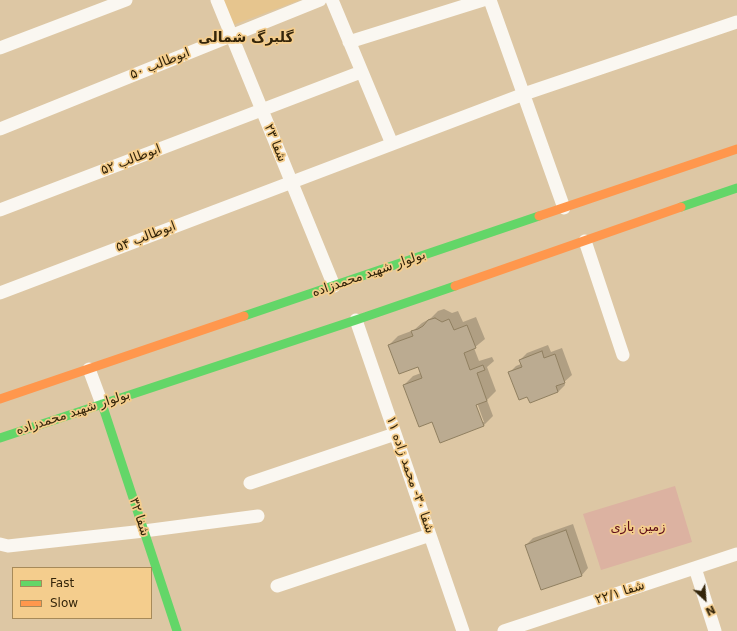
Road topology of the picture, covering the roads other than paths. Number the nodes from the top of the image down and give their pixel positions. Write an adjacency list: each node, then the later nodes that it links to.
1 (126, 0): 10 (street)
2 (217, 0): 8 (street, شفا ۲۳)
3 (320, 0): 8 (street, ابوطالب ۵۰)
4 (332, 0): 9 (street)
5 (483, 0): 9 (street)
6 (490, 0): 12 (street)
7 (737, 22): 12 (street, ابوطالب ۵۴)
8 (232, 36): 13 (street, شفا ۲۳); 14 (street, ابوطالب ۵۰)
9 (349, 42): 11 (street)
10 (0, 48)
11 (361, 72): 13 (street, ابوطالب ۵۲); 15 (street)
12 (524, 94): 15 (street, ابوطالب ۵۴); 19 (street)
13 (261, 110): 17 (street, شفا ۲۳); 20 (street, ابوطالب ۵۲)
14 (0, 129)
15 (392, 144): 17 (street, ابوطالب ۵۴)
16 (737, 150): 19 (street, بولوار شهید محمدزاده)
17 (291, 182): 22 (street, شفا ۲۳); 23 (street, ابوطالب ۵۴)
18 (737, 188): 21 (street, بولوار شهید محمدزاده)
19 (564, 208): 22 (street, بولوار شهید محمدزاده)
20 (0, 210)
21 (585, 241): 24 (street, بولوار شهید محمدزاده); 25 (street)
22 (334, 286): 26 (street, بولوار شهید محمدزاده)
23 (0, 293)
24 (356, 320): 28 (street, بولوار شهید محمدزاده); 29 (street, شفا ۳۰- محمد زاده ۱۱)
25 (623, 355)
26 (89, 369): 27 (street, بولوار شهید محمدزاده); 28 (street)
27 (0, 399)
28 (102, 404): 30 (street, بولوار شهید محمدزاده); 33 (street, شفا ۳۲)
29 (395, 434): 31 (street); 34 (street, شفا ۳۰- محمد زاده ۱۱)
30 (0, 438)
31 (250, 483)
32 (258, 516): 33 (street)
33 (144, 531): 35 (street); 39 (street, شفا ۳۲)
34 (430, 535): 38 (street); 40 (street, شفا ۳۰- محمد زاده ۱۱)
35 (0, 544)
36 (737, 554): 37 (street, ۲۲/۱ شفا)
37 (695, 568): 41 (street, ۲۲/۱ شفا); 42 (street)
38 (277, 586)
39 (177, 631)
40 (463, 631)
41 (504, 631)
42 (715, 631)

